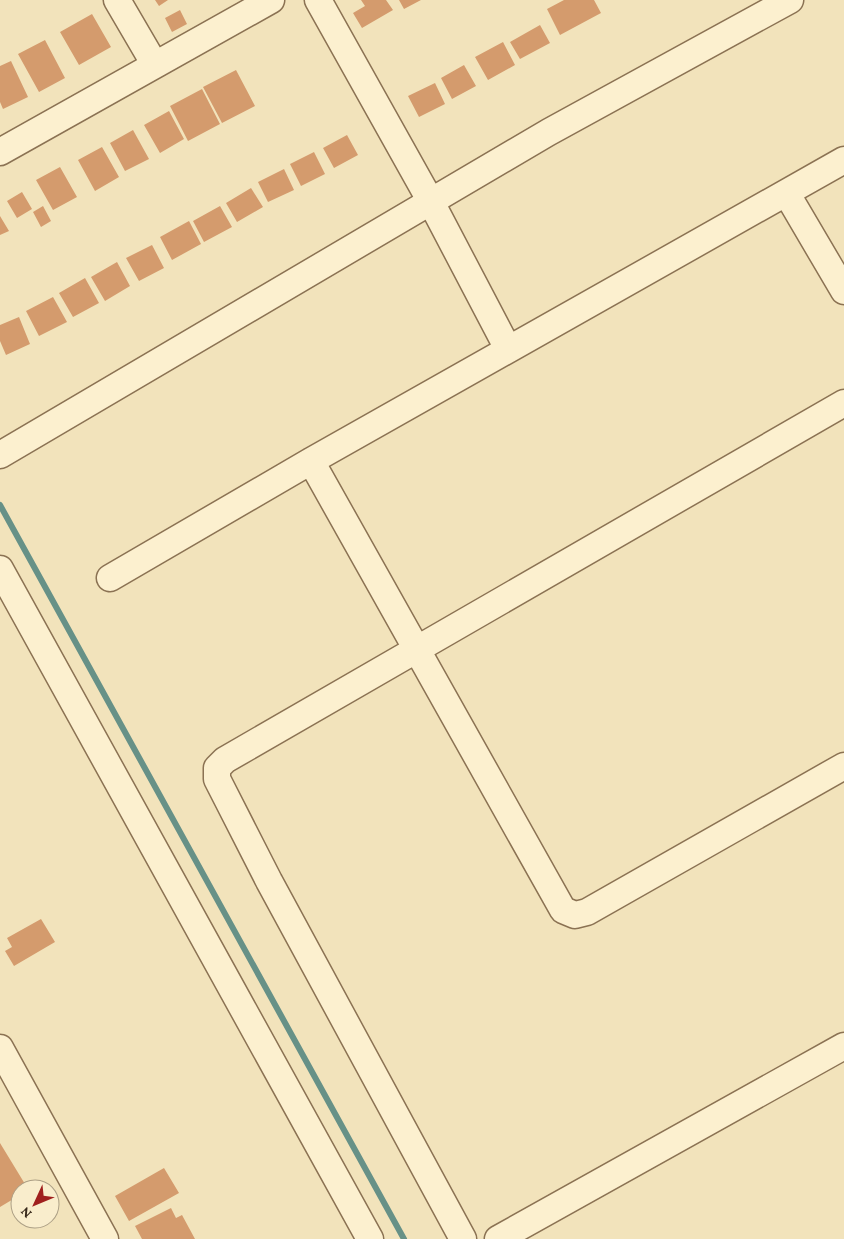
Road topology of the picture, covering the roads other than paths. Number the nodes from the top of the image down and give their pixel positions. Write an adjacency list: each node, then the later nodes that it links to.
1 (117, 0): 5 (street)
2 (272, 0): 5 (street)
3 (318, 0): 9 (street)
4 (790, 0): 9 (street)
5 (155, 65): 6 (street)
6 (0, 152)
7 (844, 160): 8 (street)
8 (787, 194): 10 (street); 11 (street)
9 (431, 202): 11 (street); 13 (street)
10 (844, 291)
11 (508, 349): 14 (street)
12 (844, 403): 17 (street)
13 (0, 455)
14 (312, 461): 16 (street); 17 (street)
15 (0, 569): 23 (street)
16 (110, 578)
17 (417, 649): 18 (street); 24 (street)
18 (844, 766)
19 (844, 1046): 25 (street)
20 (0, 1048): 21 (street)
21 (9, 1085): 22 (street)
22 (105, 1239)
23 (370, 1239)
24 (464, 1239)
25 (498, 1239)

